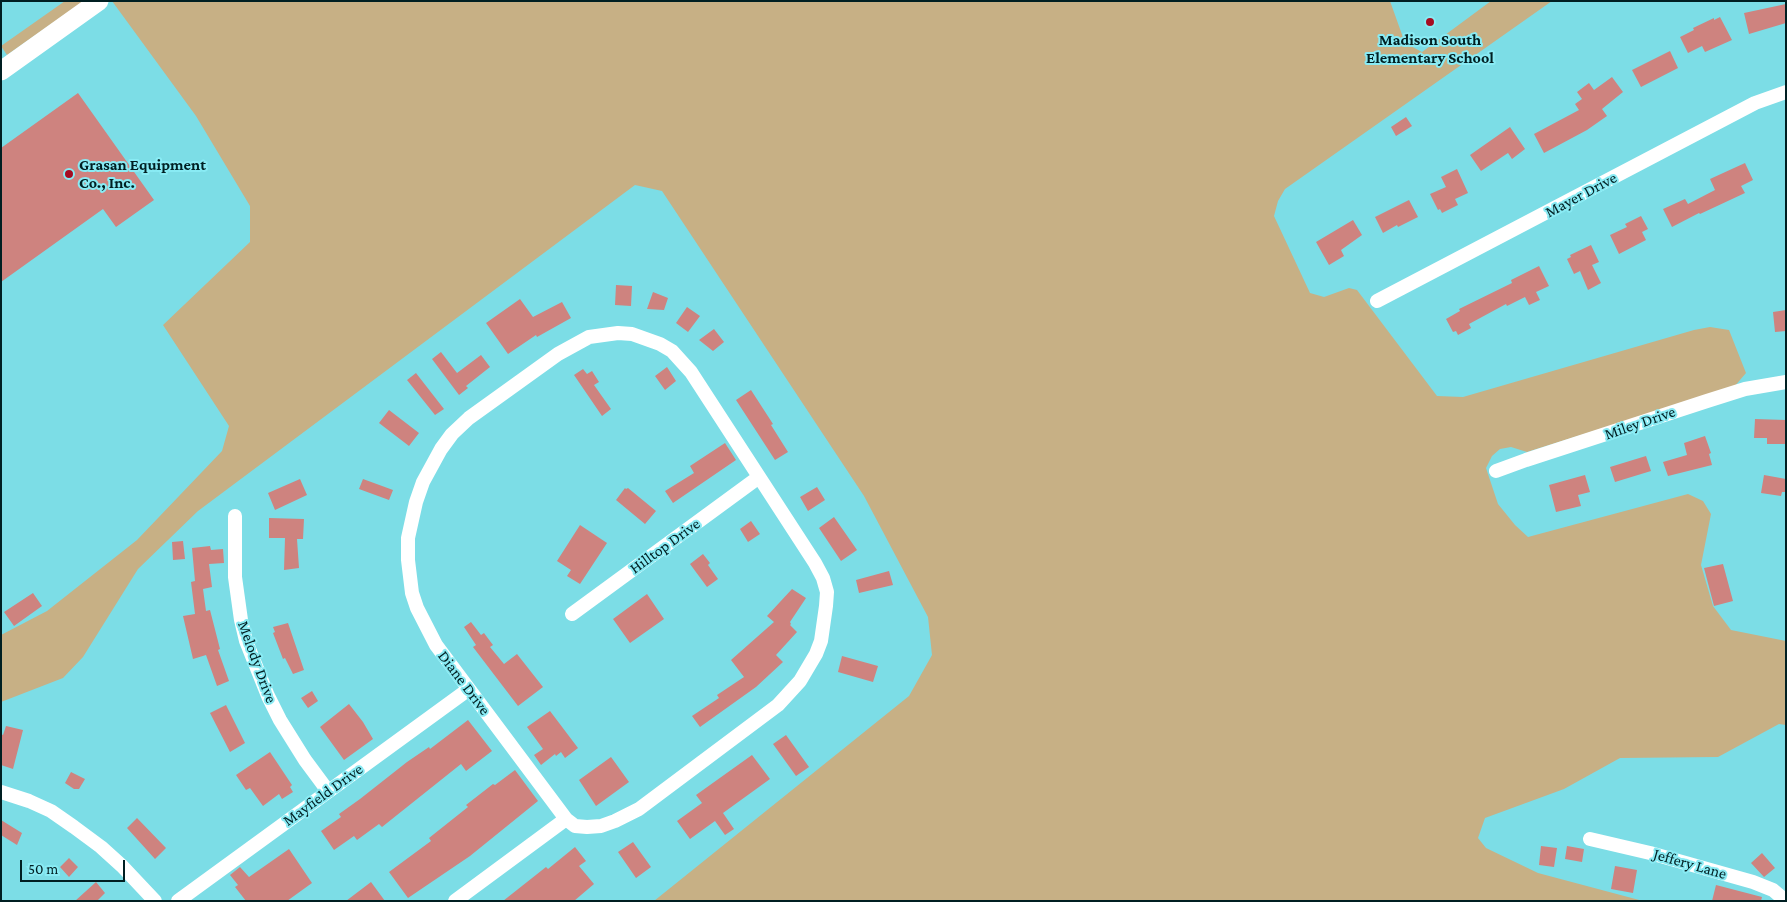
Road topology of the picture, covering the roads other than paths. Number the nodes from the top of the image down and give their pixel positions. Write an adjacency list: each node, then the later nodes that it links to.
1 (99, 1): 2 (main road)
2 (1, 71)
3 (1786, 92): 4 (street, Mayer Drive)
4 (1377, 301)
5 (1786, 382): 6 (street, Miley Drive)
6 (1496, 471)
7 (759, 477): 9 (street, Hilltop Drive); 10 (street, Diane Drive); 13 (street, Diane Drive)
8 (236, 516): 12 (street, Melody Drive)
9 (572, 614)
10 (469, 689): 12 (street, Mayfield Drive); 13 (street, Diane Drive)
11 (1, 792): 15 (street)
12 (328, 792): 16 (street, Mayfield Drive)
13 (566, 819): 17 (street)
14 (1590, 839): 18 (street, Jeffery Lane)
15 (155, 901)
16 (178, 901)
17 (455, 901)
18 (1786, 901)

